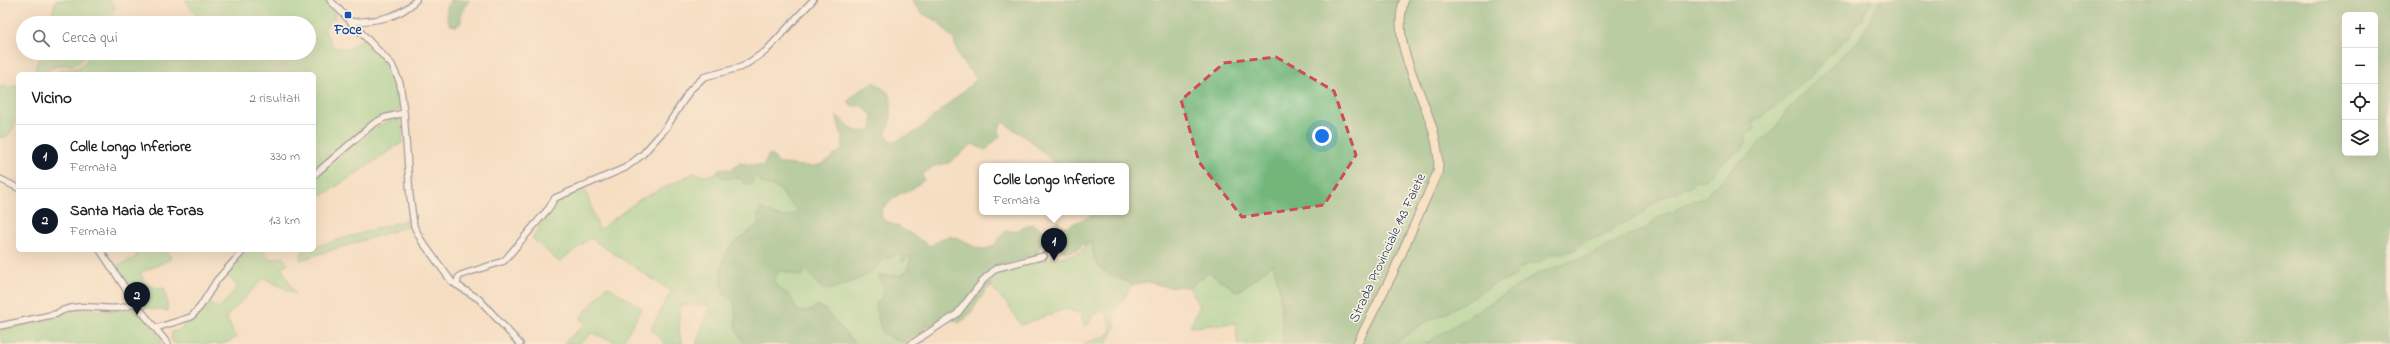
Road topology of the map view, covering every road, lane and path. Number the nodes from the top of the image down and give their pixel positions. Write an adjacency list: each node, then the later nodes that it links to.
1 (330, 0): 5 (street)
2 (416, 0): 5 (street)
3 (813, 0): 13 (street)
4 (1404, 0): 20 (main road, Strada Provinciale 143 Faiete)
5 (351, 22): 6 (street)
6 (404, 113): 7 (street); 13 (street)
7 (316, 173)
8 (0, 179): 9 (street)
9 (16, 187)
10 (101, 252): 14 (street)
11 (242, 252): 16 (street)
12 (1044, 256): 19 (street)
13 (457, 285): 18 (street)
14 (135, 303): 15 (street); 16 (street)
15 (0, 326)
16 (156, 328): 17 (street)
17 (168, 344)
18 (520, 344)
19 (911, 344)
20 (1357, 344)

